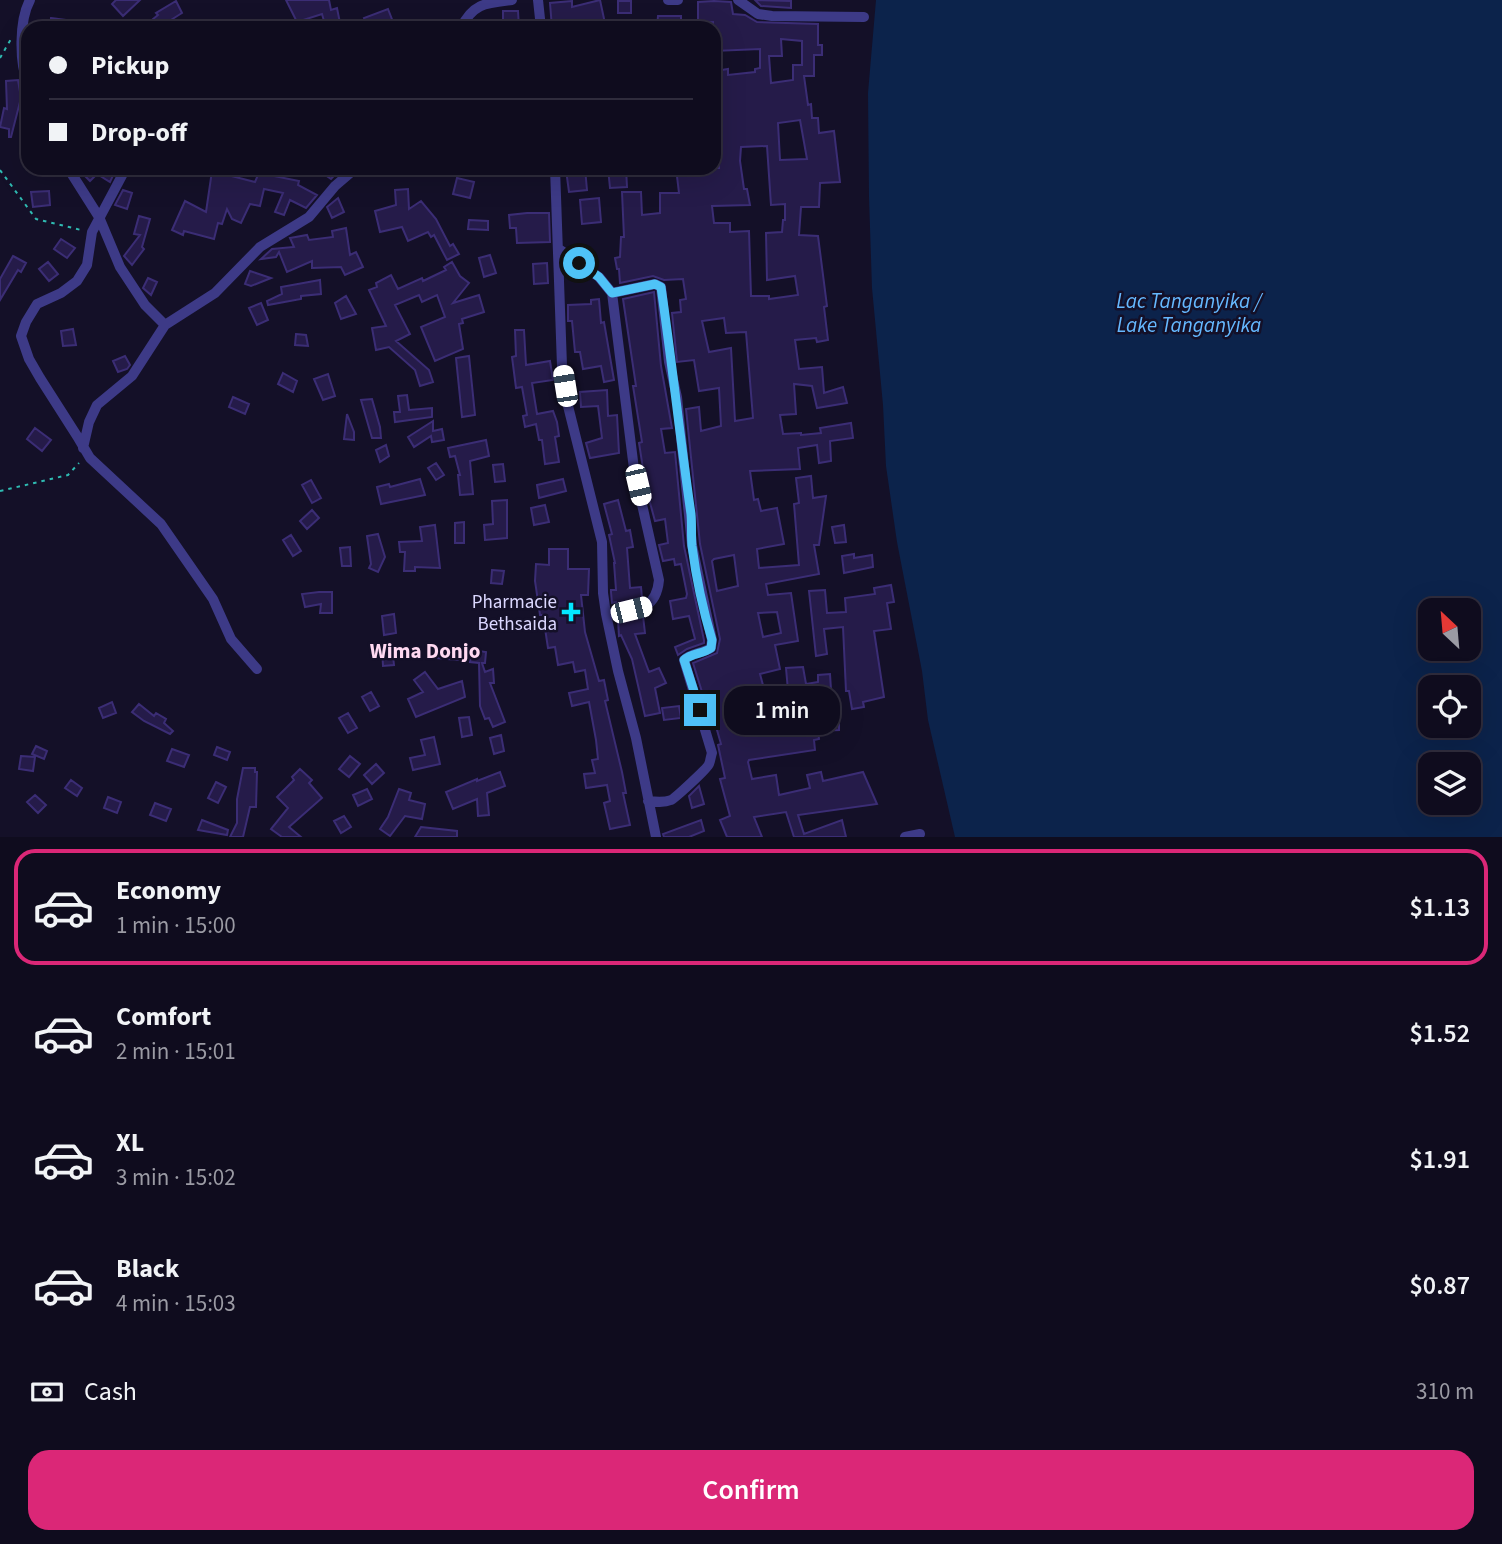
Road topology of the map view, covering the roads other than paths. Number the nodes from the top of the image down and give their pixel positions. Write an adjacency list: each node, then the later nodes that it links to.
1 (30, 0): 8 (street)
2 (512, 0): 9 (street)
3 (538, 0): 10 (street)
4 (668, 0): 5 (street)
5 (678, 0)
6 (738, 0): 7 (street)
7 (864, 17)
8 (24, 21)
9 (465, 21)
10 (540, 21)
11 (72, 175): 15 (street)
12 (122, 175): 15 (street)
13 (348, 175): 18 (street)
14 (555, 175): 16 (street)
15 (99, 218): 18 (street); 19 (street)
16 (559, 249): 17 (street); 20 (street)
17 (612, 293): 20 (street); 22 (street)
18 (165, 325): 19 (street)
19 (83, 448): 21 (street)
20 (606, 614): 22 (street)
21 (257, 669)
22 (648, 802): 24 (street)
23 (920, 834): 25 (street)
24 (656, 837)
25 (905, 837)

